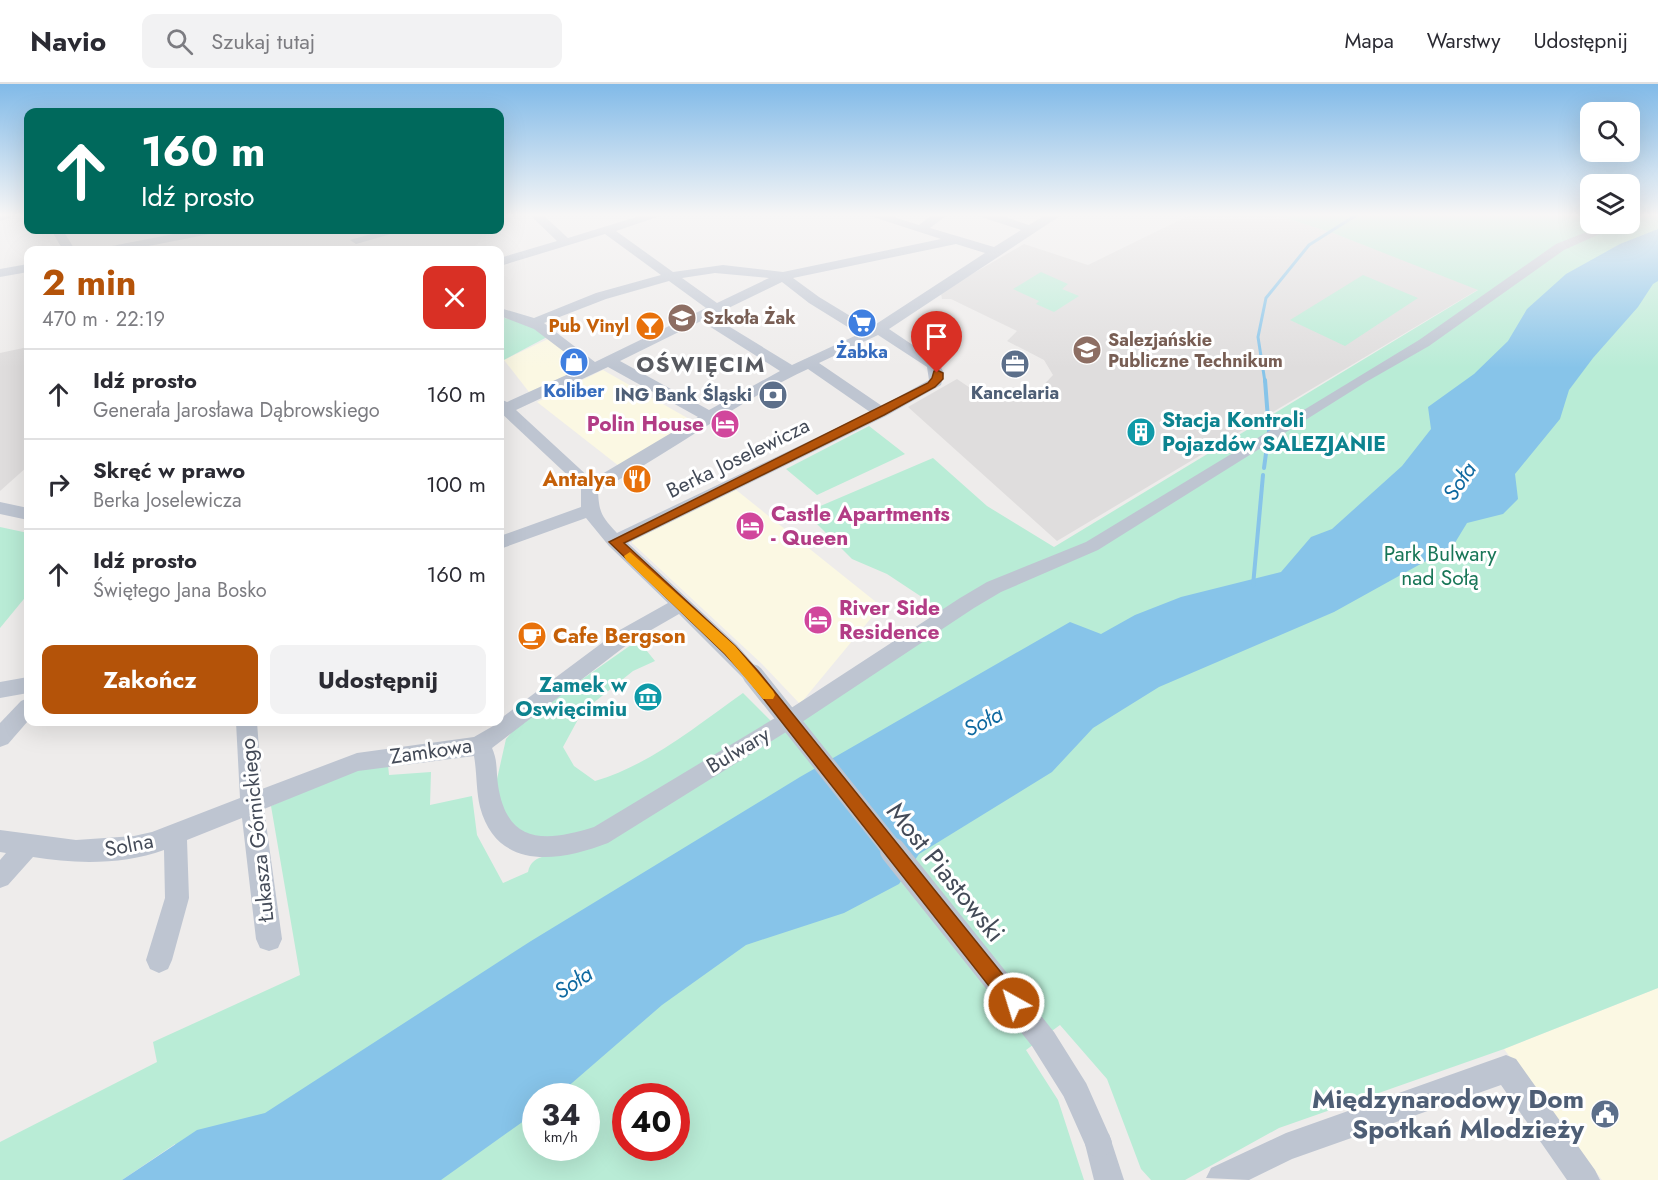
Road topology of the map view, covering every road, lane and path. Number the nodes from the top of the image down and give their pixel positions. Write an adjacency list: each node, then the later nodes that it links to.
1 (658, 265): 8 (street)
2 (835, 265): 7 (street)
3 (976, 265): 13 (street)
4 (1534, 265): 34 (street, Bulwary)
5 (24, 269): 6 (street)
6 (0, 273)
7 (783, 276): 8 (street); 9 (street); 13 (street)
8 (675, 277): 9 (street); 12 (street)
9 (715, 308): 11 (street)
10 (504, 313): 12 (street)
11 (700, 315): 14 (street); 17 (street)
12 (535, 322): 16 (street)
13 (872, 331): 15 (street); 20 (street, Berka Joselewicza)
14 (609, 361): 16 (street); 21 (street)
15 (809, 363): 17 (street); 20 (street)
16 (594, 368): 18 (street)
17 (789, 370): 21 (street)
18 (504, 405)
19 (504, 408): 22 (street)
20 (880, 413): 27 (street, Berka Joselewicza)
21 (707, 416): 22 (street)
22 (589, 488): 24 (street)
23 (0, 508): 25 (street)
24 (590, 510): 26 (street); 27 (street, Most Piastowski)
25 (24, 513)
26 (504, 542)
27 (615, 542): 28 (street, Most Piastowski)
28 (681, 604): 34 (street, Zamkowa); 43 (street, Most Piastowski, bridge)
29 (24, 686): 30 (street)
30 (0, 690)
31 (24, 711): 33 (street)
32 (246, 726): 35 (street, Łukasza Górnickiego)
33 (0, 738)
34 (479, 746): 35 (street, Zamkowa)
35 (252, 803): 36 (street, Solna); 40 (street, Łukasza Górnickiego)
36 (175, 833): 38 (street, Solna); 41 (street)
37 (0, 841): 38 (street, Solna)
38 (28, 846): 39 (street)
39 (0, 877)
40 (269, 939)
41 (159, 960)
42 (1221, 1178): 44 (street)
43 (1109, 1180)
44 (1585, 1180)

